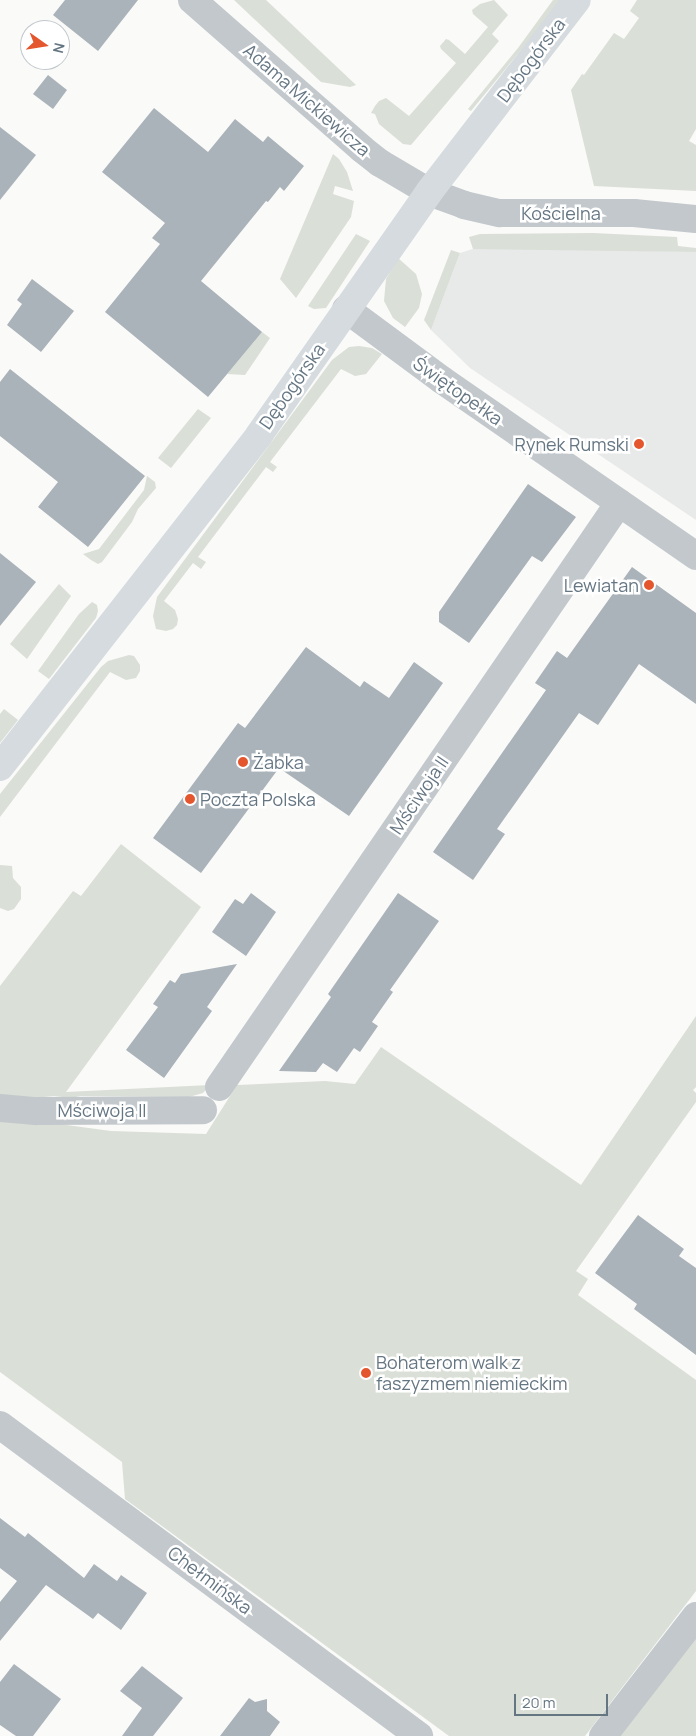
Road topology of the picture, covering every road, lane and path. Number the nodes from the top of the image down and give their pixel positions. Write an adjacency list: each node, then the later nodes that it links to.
1 (192, 0): 3 (street, Adama Mickiewicza)
2 (577, 0): 3 (main road, Dębogórska)
3 (429, 192): 4 (street, Kościelna); 5 (main road, Dębogórska)
4 (696, 219)
5 (346, 309): 6 (street, Świętopełka); 8 (main road, Dębogórska)
6 (619, 503): 7 (street, Świętopełka); 9 (street, Mściwoja II)
7 (696, 556)
8 (0, 767)
9 (219, 1087)
10 (0, 1108): 11 (street, Mściwoja II)
11 (203, 1110)
12 (0, 1425): 14 (street, Chełmińska)
13 (696, 1616): 15 (street)
14 (419, 1736)
15 (604, 1736)

